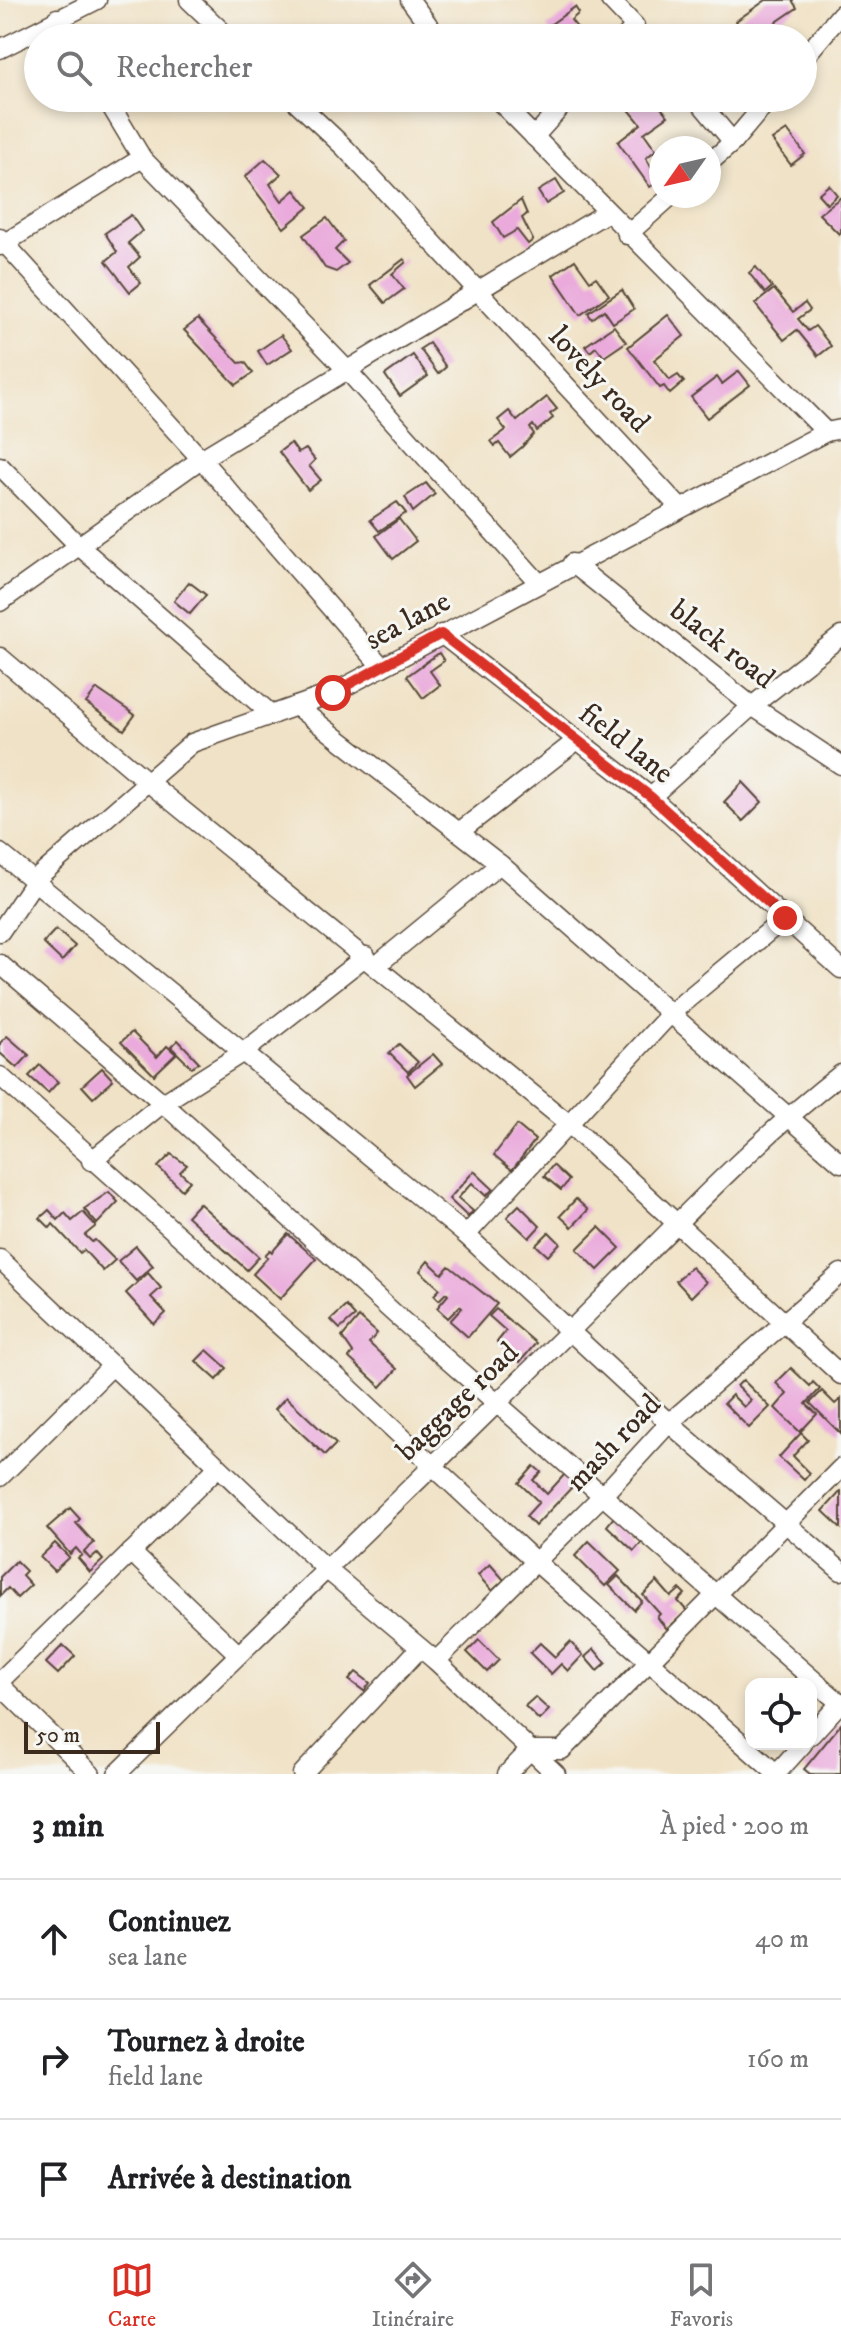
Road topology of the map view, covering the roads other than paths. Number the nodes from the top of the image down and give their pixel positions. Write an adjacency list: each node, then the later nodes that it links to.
1 (97, 0): 6 (street)
2 (189, 0): 9 (street)
3 (410, 0): 10 (street)
4 (609, 0): 11 (street)
5 (841, 14): 14 (street)
6 (57, 18): 7 (street); 8 (street)
7 (43, 24)
8 (61, 24)
9 (214, 24)
10 (428, 24)
11 (627, 24)
12 (24, 32): 13 (street)
13 (4, 40)
14 (817, 42)
15 (114, 112): 24 (street)
16 (307, 112): 29 (street, lovely road)
17 (510, 112): 21 (street)
18 (556, 112): 21 (street)
19 (708, 112): 22 (street)
20 (758, 112): 22 (street)
21 (534, 137): 26 (street)
22 (733, 142): 23 (street)
23 (721, 152)
24 (142, 158): 28 (street); 30 (street)
25 (657, 208): 27 (street)
26 (606, 213): 27 (street); 29 (street)
27 (627, 235): 31 (street)
28 (1, 243): 32 (street)
29 (477, 290): 30 (street); 34 (street, lovely road)
30 (346, 369): 32 (street); 37 (street)
31 (834, 431): 34 (street, sea lane)
32 (201, 459): 35 (street); 42 (street)
33 (0, 466): 35 (street)
34 (680, 508): 36 (street, sea lane)
35 (78, 545): 38 (street); 45 (street)
36 (572, 563): 37 (street, sea lane); 44 (street, black road)
37 (538, 582): 39 (street, sea lane)
38 (0, 602)
39 (441, 634): 42 (street, sea lane); 46 (street, field lane)
40 (841, 636): 44 (street)
41 (0, 657): 48 (street)
42 (382, 667): 43 (street, sea lane)
43 (296, 706): 45 (street, sea lane); 50 (street)
44 (752, 706): 47 (street, black road); 49 (street)
45 (272, 715): 48 (street, sea lane)
46 (576, 741): 49 (street, field lane); 50 (street)
47 (841, 765)
48 (148, 782): 53 (street, sea lane); 56 (street)
49 (651, 797): 54 (street, field lane)
50 (459, 832): 52 (street)
51 (0, 853): 53 (street)
52 (500, 864): 56 (street); 59 (street)
53 (36, 879): 55 (street, sea lane); 60 (street)
54 (785, 918): 58 (street, field lane); 59 (street)
55 (0, 932)
56 (371, 960): 60 (street); 65 (street)
57 (0, 964): 63 (street)
58 (841, 969)
59 (672, 1012): 64 (street); 65 (street)
60 (245, 1051): 63 (street); 69 (street)
61 (841, 1074): 64 (street, baggage road)
62 (0, 1076): 66 (street)
63 (163, 1103): 66 (street); 76 (street)
64 (787, 1115): 67 (street); 68 (street, baggage road)
65 (569, 1124): 68 (street); 69 (street)
66 (91, 1161): 80 (street)
67 (841, 1163)
68 (674, 1223): 72 (street); 73 (street, baggage road)
69 (466, 1235): 73 (street)
70 (0, 1259): 74 (street)
71 (841, 1273): 72 (street, mash road)
72 (784, 1324): 75 (street); 77 (street, mash road)
73 (571, 1330): 76 (street, baggage road); 77 (street)
74 (113, 1365): 79 (street); 81 (street)
75 (841, 1375)
76 (497, 1402): 80 (street, baggage road); 84 (street)
77 (669, 1423): 84 (street, mash road); 85 (street)
78 (0, 1450): 79 (street)
79 (15, 1462): 83 (street)
80 (433, 1466): 87 (street); 88 (street, baggage road)
81 (217, 1468): 86 (street); 88 (street)
82 (841, 1468): 85 (street)
83 (0, 1477)
84 (604, 1494): 87 (street, mash road); 90 (street)
85 (788, 1523): 89 (street); 90 (street)
86 (131, 1552): 92 (street); 95 (street)
87 (536, 1562): 93 (street, mash road); 94 (street)
88 (325, 1568): 91 (street); 92 (street, baggage road)
89 (841, 1571)
90 (718, 1594): 94 (street); 96 (street)
91 (420, 1648): 93 (street); 102 (street)
92 (238, 1654): 101 (street, baggage road)
93 (436, 1661): 98 (street)
94 (649, 1661): 98 (street); 105 (street)
95 (0, 1683): 100 (street)
96 (841, 1703): 97 (street)
97 (817, 1729)
98 (530, 1750): 103 (street); 104 (street)
99 (798, 1750): 105 (street)
100 (91, 1774)
101 (117, 1774)
102 (302, 1774)
103 (507, 1774)
104 (556, 1774)
105 (776, 1774)

